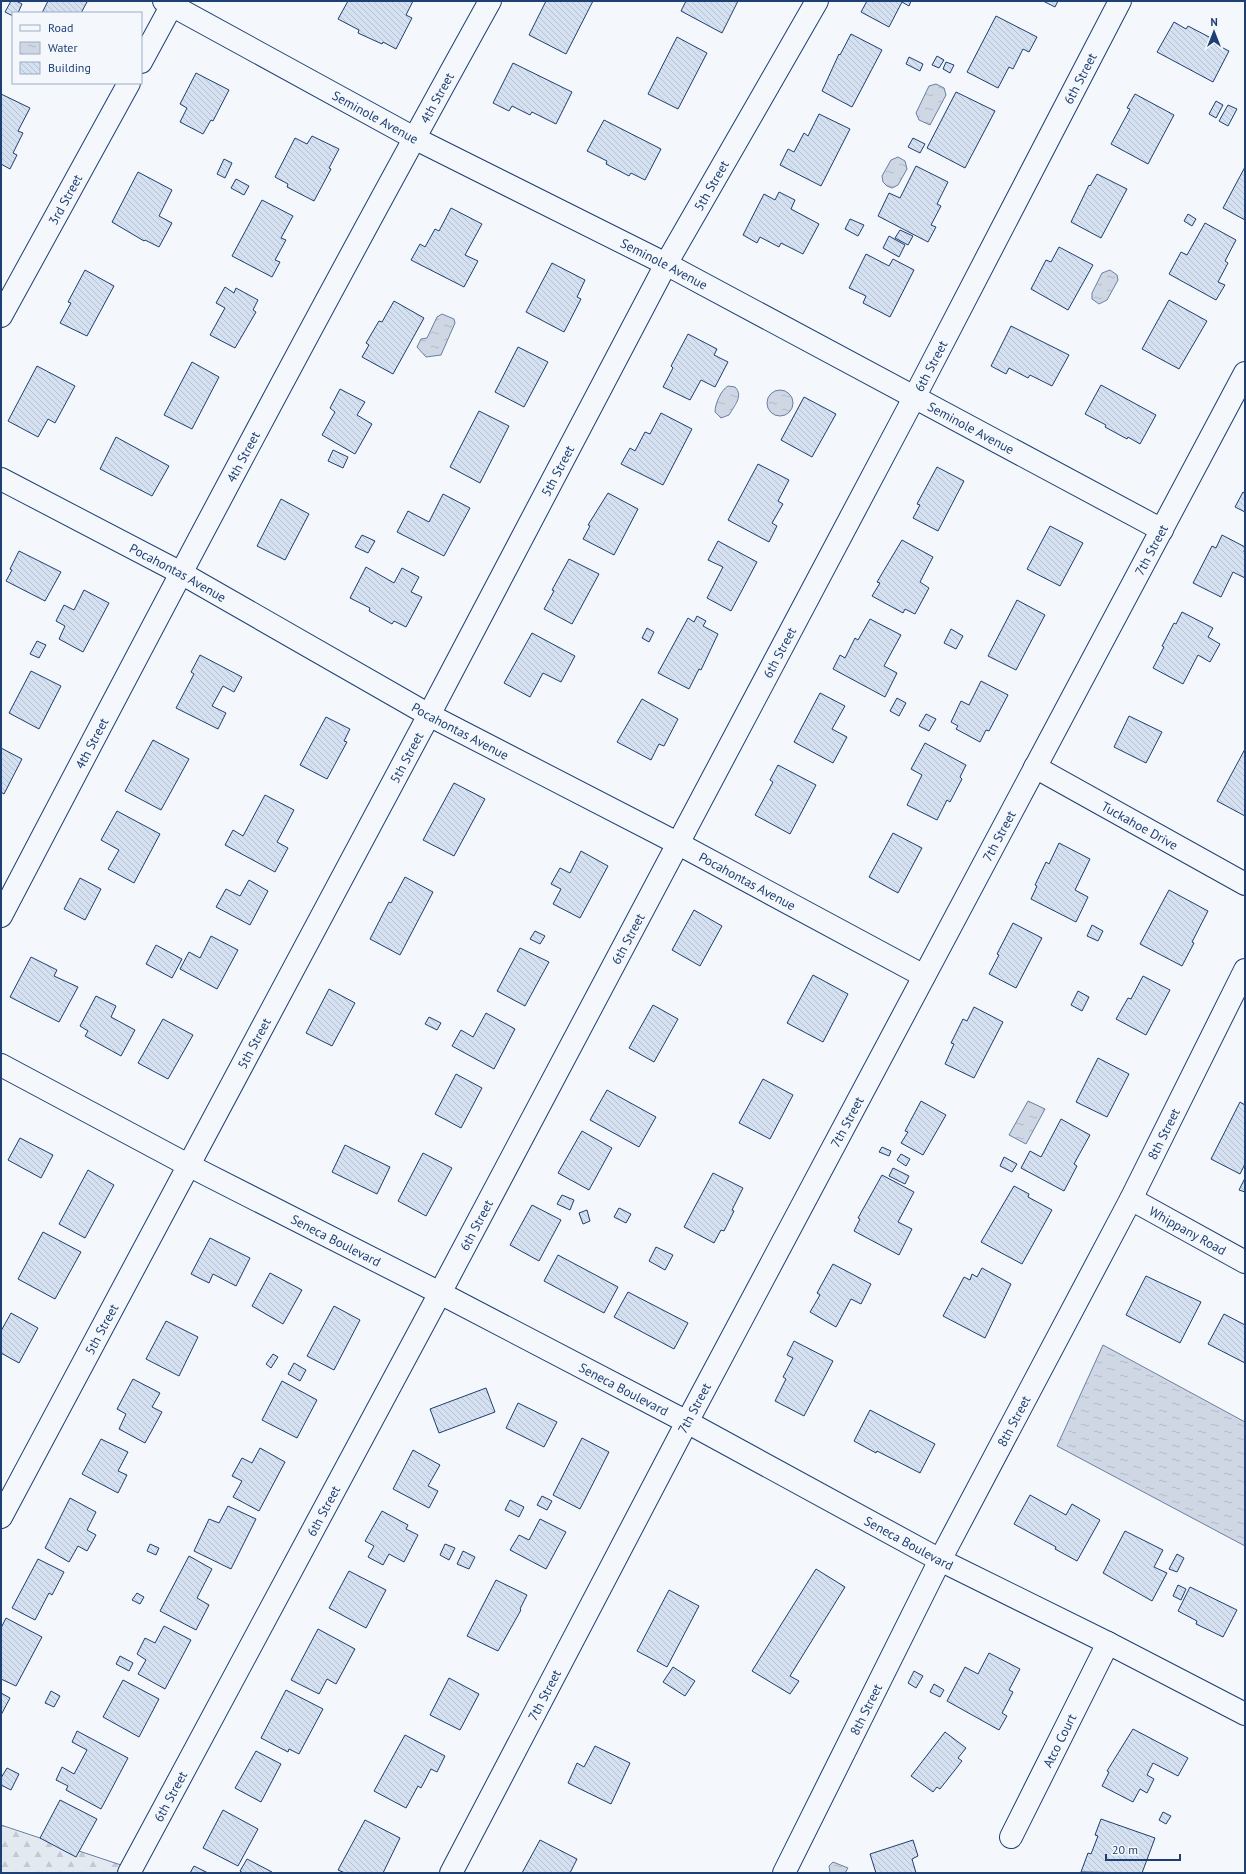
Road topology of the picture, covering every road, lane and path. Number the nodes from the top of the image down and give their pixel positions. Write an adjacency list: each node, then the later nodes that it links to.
1 (490, 1): 7 (street, 4th Street)
2 (816, 1): 8 (street, 5th Street)
3 (1120, 1): 11 (street, 6th Street)
4 (170, 2): 5 (street); 7 (street, Seminole Avenue)
5 (142, 60)
6 (128, 84): 9 (street, 3rd Street)
7 (414, 138): 8 (street, Seminole Avenue); 14 (street, 4th Street)
8 (666, 264): 11 (street, Seminole Avenue); 15 (street, 5th Street)
9 (1, 316)
10 (1245, 373): 13 (street, 7th Street)
11 (915, 396): 13 (street, Seminole Avenue); 17 (street, 6th Street)
12 (1, 479): 14 (street, Pocahontas Avenue)
13 (1162, 530): 16 (street, 7th Street)
14 (180, 573): 15 (street, Pocahontas Avenue); 19 (street, 4th Street)
15 (429, 715): 17 (street, Pocahontas Avenue); 23 (street, 5th Street)
16 (1035, 767): 18 (street, Tuckahoe Drive); 21 (street, 7th Street)
17 (677, 843): 21 (street, Pocahontas Avenue); 26 (street, 6th Street)
18 (1245, 884)
19 (1, 916)
20 (1245, 970): 24 (street, 8th Street)
21 (924, 976): 27 (street, 7th Street)
22 (1, 1065): 23 (street, Seneca Boulevard)
23 (188, 1165): 26 (street, Seneca Boulevard); 28 (street, 5th Street)
24 (1131, 1199): 25 (street, Whippany Road); 29 (street, 8th Street)
25 (1245, 1262)
26 (440, 1292): 27 (street, Seneca Boulevard); 33 (street, 6th Street)
27 (687, 1422): 29 (street, Seneca Boulevard); 34 (street, 7th Street)
28 (1, 1517)
29 (940, 1560): 30 (street, Seneca Boulevard); 35 (street, 8th Street)
30 (1108, 1643): 31 (street, Seneca Boulevard); 32 (street, Atco Court)
31 (1245, 1714)
32 (1011, 1837)
33 (129, 1873)
34 (451, 1873)
35 (784, 1873)

